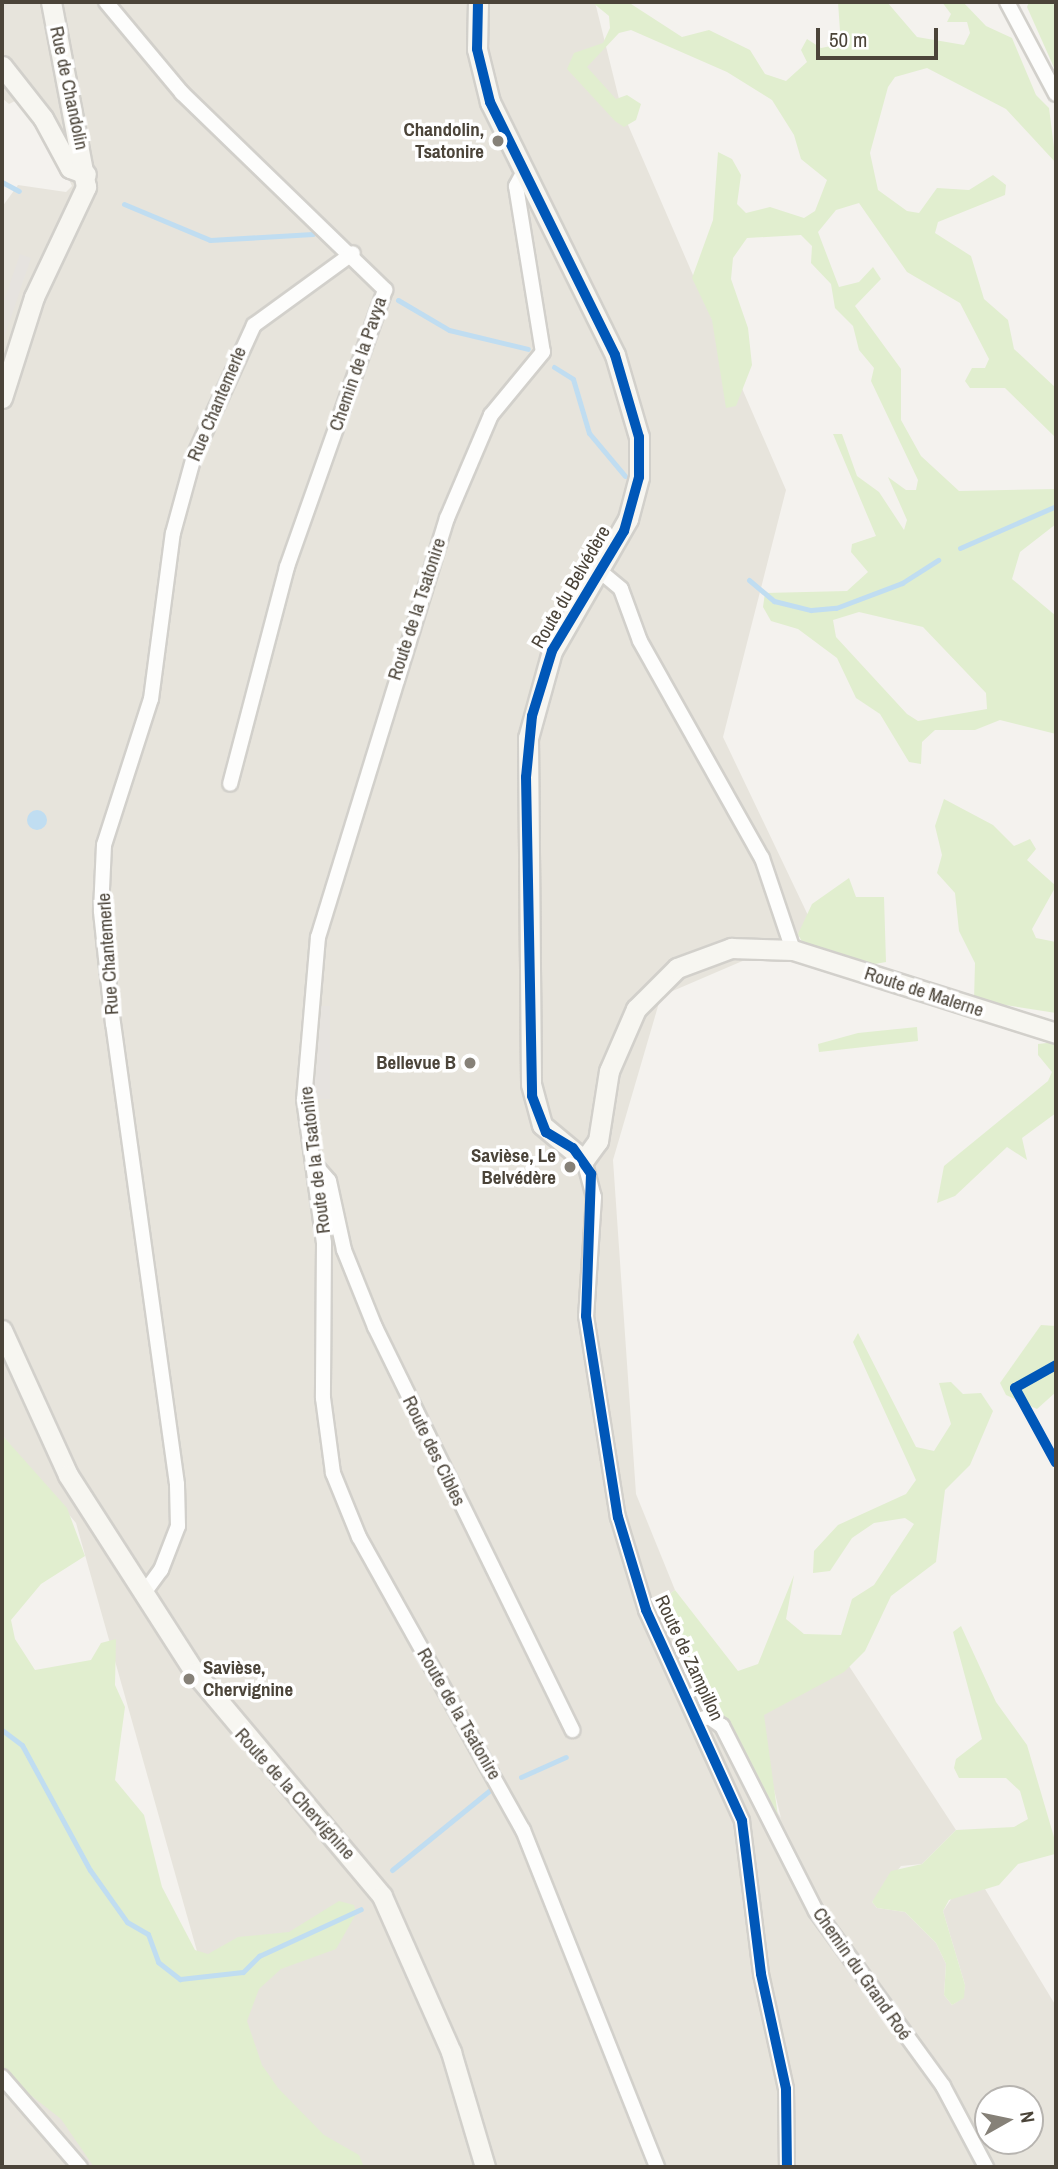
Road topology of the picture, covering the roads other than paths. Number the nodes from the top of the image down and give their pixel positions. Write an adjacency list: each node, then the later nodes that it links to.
1 (51, 2): 8 (street, Rue de Chandolin)
2 (106, 2): 9 (street, Chemin de la Pavya)
3 (478, 2): 7 (street, Route du Belvédère)
4 (1006, 2): 6 (street)
5 (2, 66): 8 (street)
6 (1056, 94)
7 (523, 173): 11 (street, Route du Belvédère); 16 (street, Route de la Tsatonire)
8 (86, 174): 10 (street)
9 (353, 253): 12 (street, Chemin de la Pavya); 18 (street, Rue Chantemerle)
10 (2, 398)
11 (601, 572): 13 (street); 15 (street, Route du Belvédère)
12 (230, 784)
13 (793, 950): 14 (street, Route de Malerne); 15 (street)
14 (1056, 1033)
15 (584, 1160): 19 (street, Route de Zampillon)
16 (316, 1166): 20 (street, Route des Cibles); 24 (street, Route de la Tsatonire)
17 (2, 1330): 18 (street, Route de la Chervignine)
18 (144, 1593): 23 (street, Route de la Chervignine)
19 (697, 1720): 25 (street, Route de Zampillon); 26 (street, Chemin du Grand Roé)
20 (572, 1730)
21 (2, 2077): 22 (street)
22 (80, 2167)
23 (485, 2167)
24 (657, 2167)
25 (787, 2167)
26 (986, 2167)

